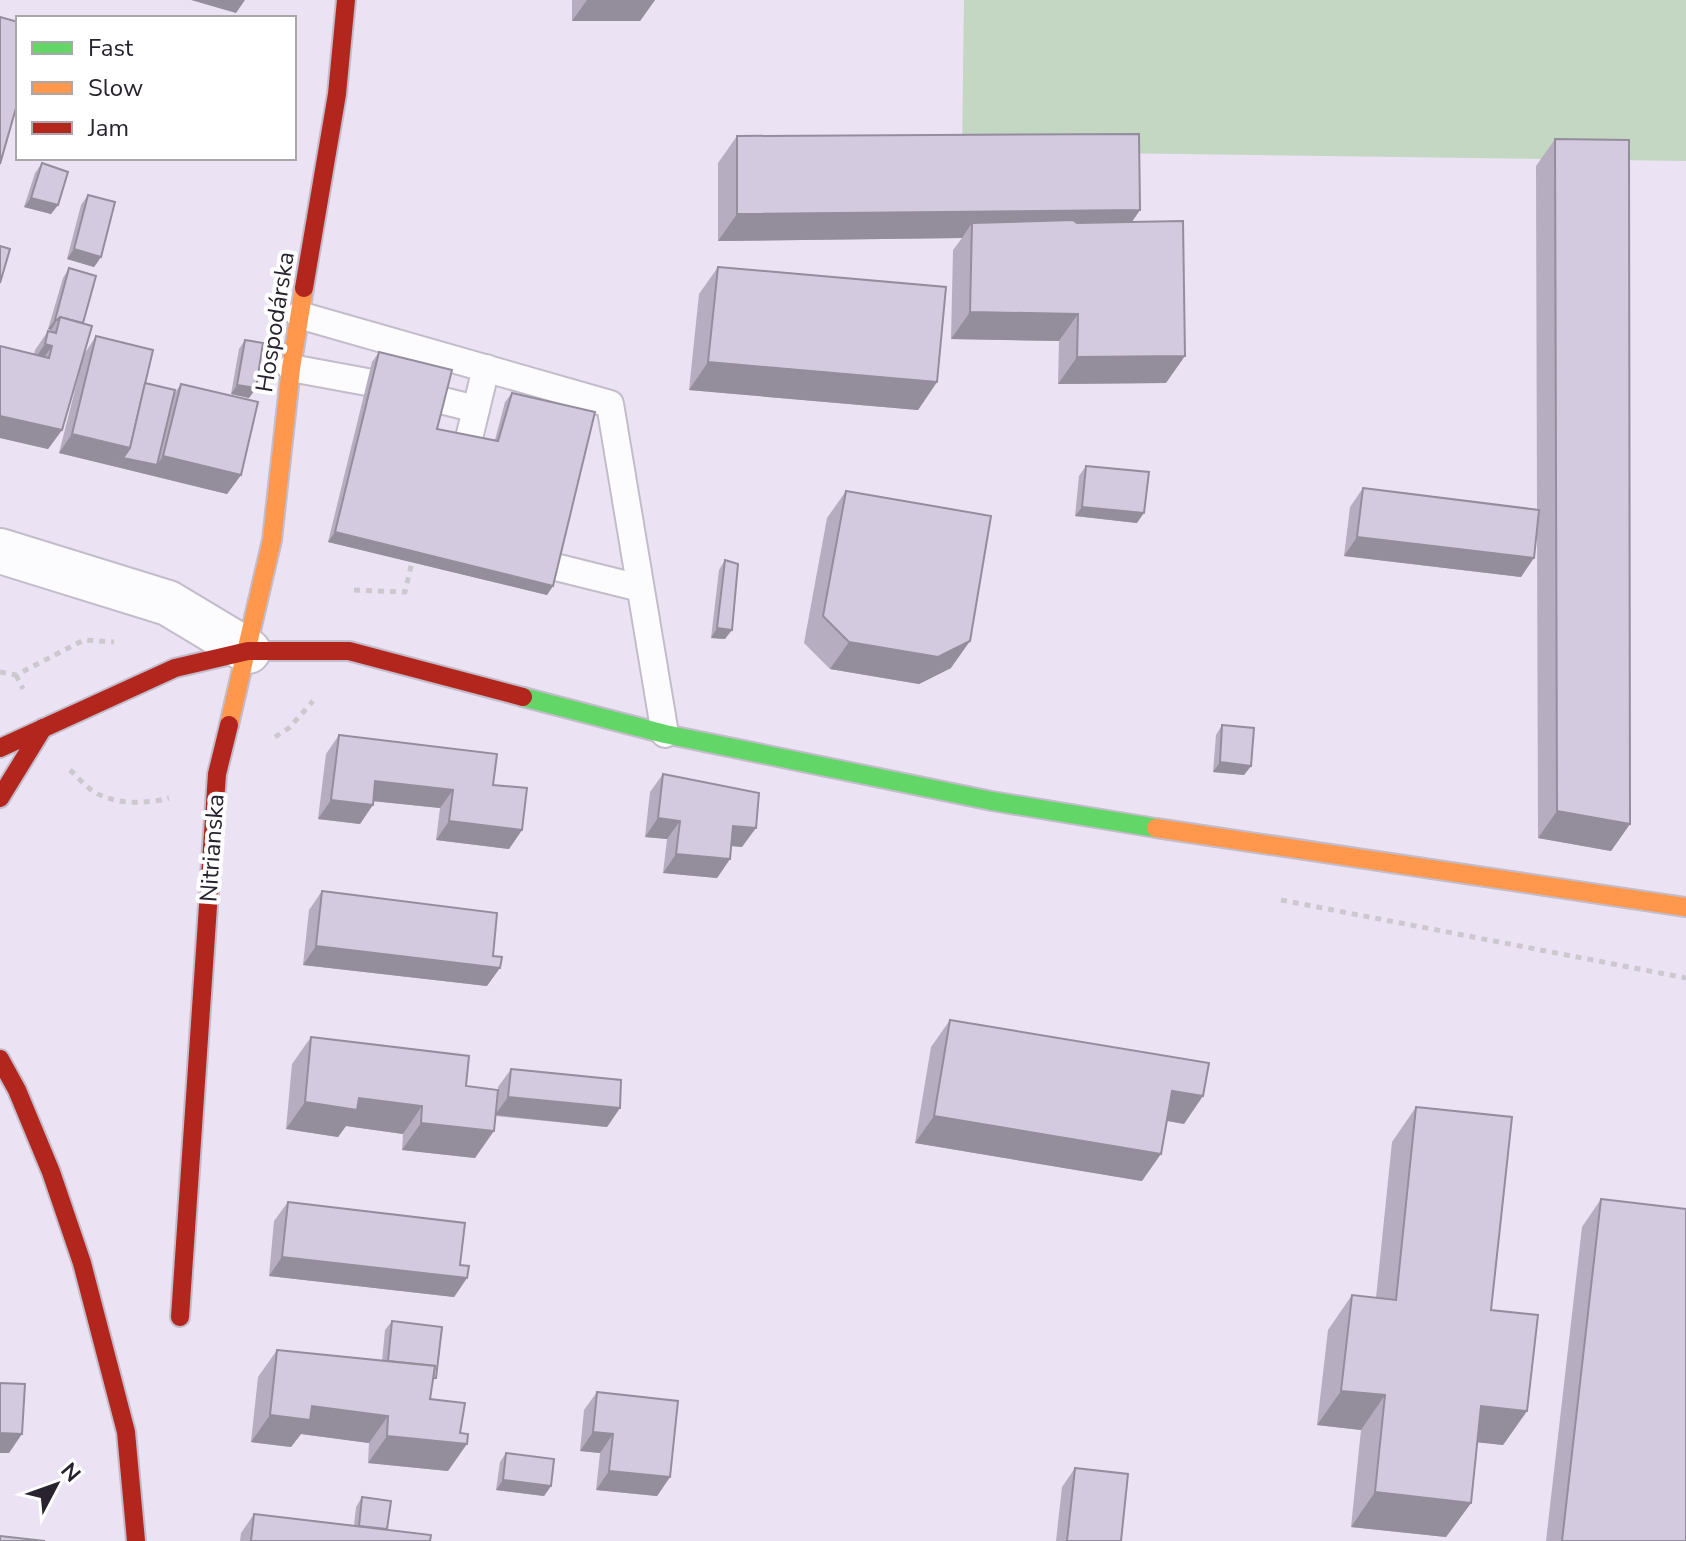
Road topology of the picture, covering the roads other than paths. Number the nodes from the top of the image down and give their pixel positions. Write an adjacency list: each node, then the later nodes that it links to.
1 (346, 0): 2 (street, Hospodárska)
2 (299, 315): 3 (street, Hospodárska); 4 (lane)
3 (291, 368): 5 (lane); 12 (street, Hospodárska)
4 (486, 368): 7 (lane); 11 (lane)
5 (367, 382)
6 (440, 400): 7 (lane)
7 (476, 409): 8 (lane)
8 (455, 496)
9 (0, 551): 12 (street)
10 (504, 554): 11 (lane)
11 (640, 588): 15 (lane)
12 (248, 651): 14 (street); 15 (street); 20 (street, Nitrianska)
13 (14, 724): 14 (street)
14 (43, 728): 16 (street); 17 (street)
15 (665, 734): 18 (street)
16 (0, 748)
17 (0, 798)
18 (1686, 907)
19 (0, 1059): 21 (street)
20 (180, 1317)
21 (136, 1541)

